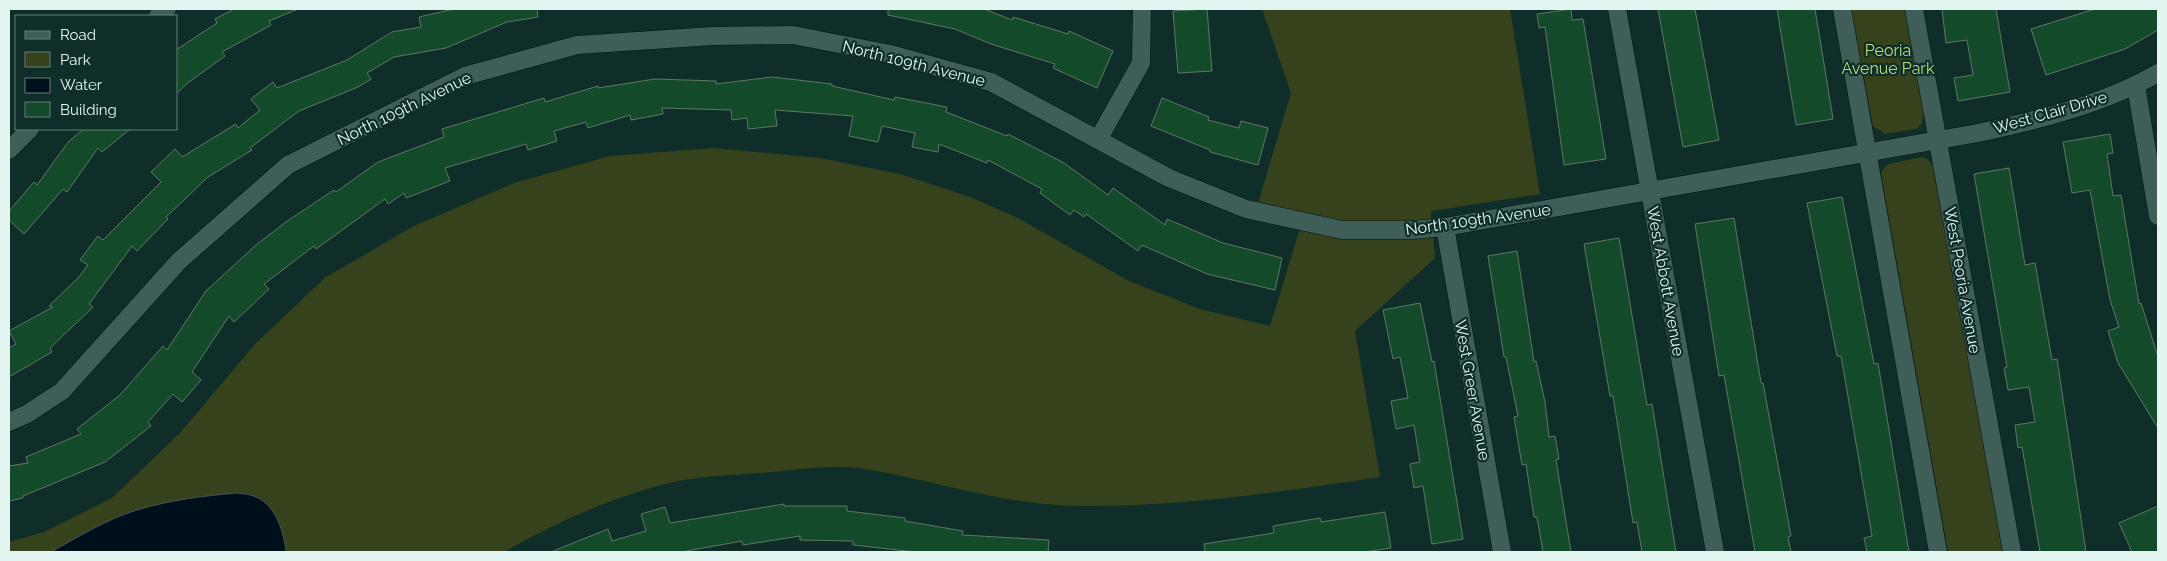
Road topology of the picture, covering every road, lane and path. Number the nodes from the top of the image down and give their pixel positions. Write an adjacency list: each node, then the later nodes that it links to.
1 (1142, 9): 8 (street)
2 (1617, 9): 12 (street, West Abbott Avenue)
3 (1842, 9): 11 (street)
4 (1914, 9): 9 (street, West Peoria Avenue)
5 (2158, 73): 6 (street, West Clair Drive)
6 (2136, 86): 9 (street, West Clair Drive); 13 (street)
7 (29, 130): 10 (street)
8 (1099, 138): 14 (street, North 109th Avenue); 15 (street, North 109th Avenue)
9 (1938, 139): 11 (street, North 109th Avenue); 19 (street, West Peoria Avenue)
10 (9, 150)
11 (1867, 152): 12 (street, North 109th Avenue); 18 (street)
12 (1650, 191): 14 (street, North 109th Avenue); 17 (street, West Abbott Avenue)
13 (2158, 216)
14 (1445, 227): 16 (street, West Greer Avenue)
15 (9, 422)
16 (1502, 552)
17 (1715, 552)
18 (1938, 552)
19 (2012, 552)

